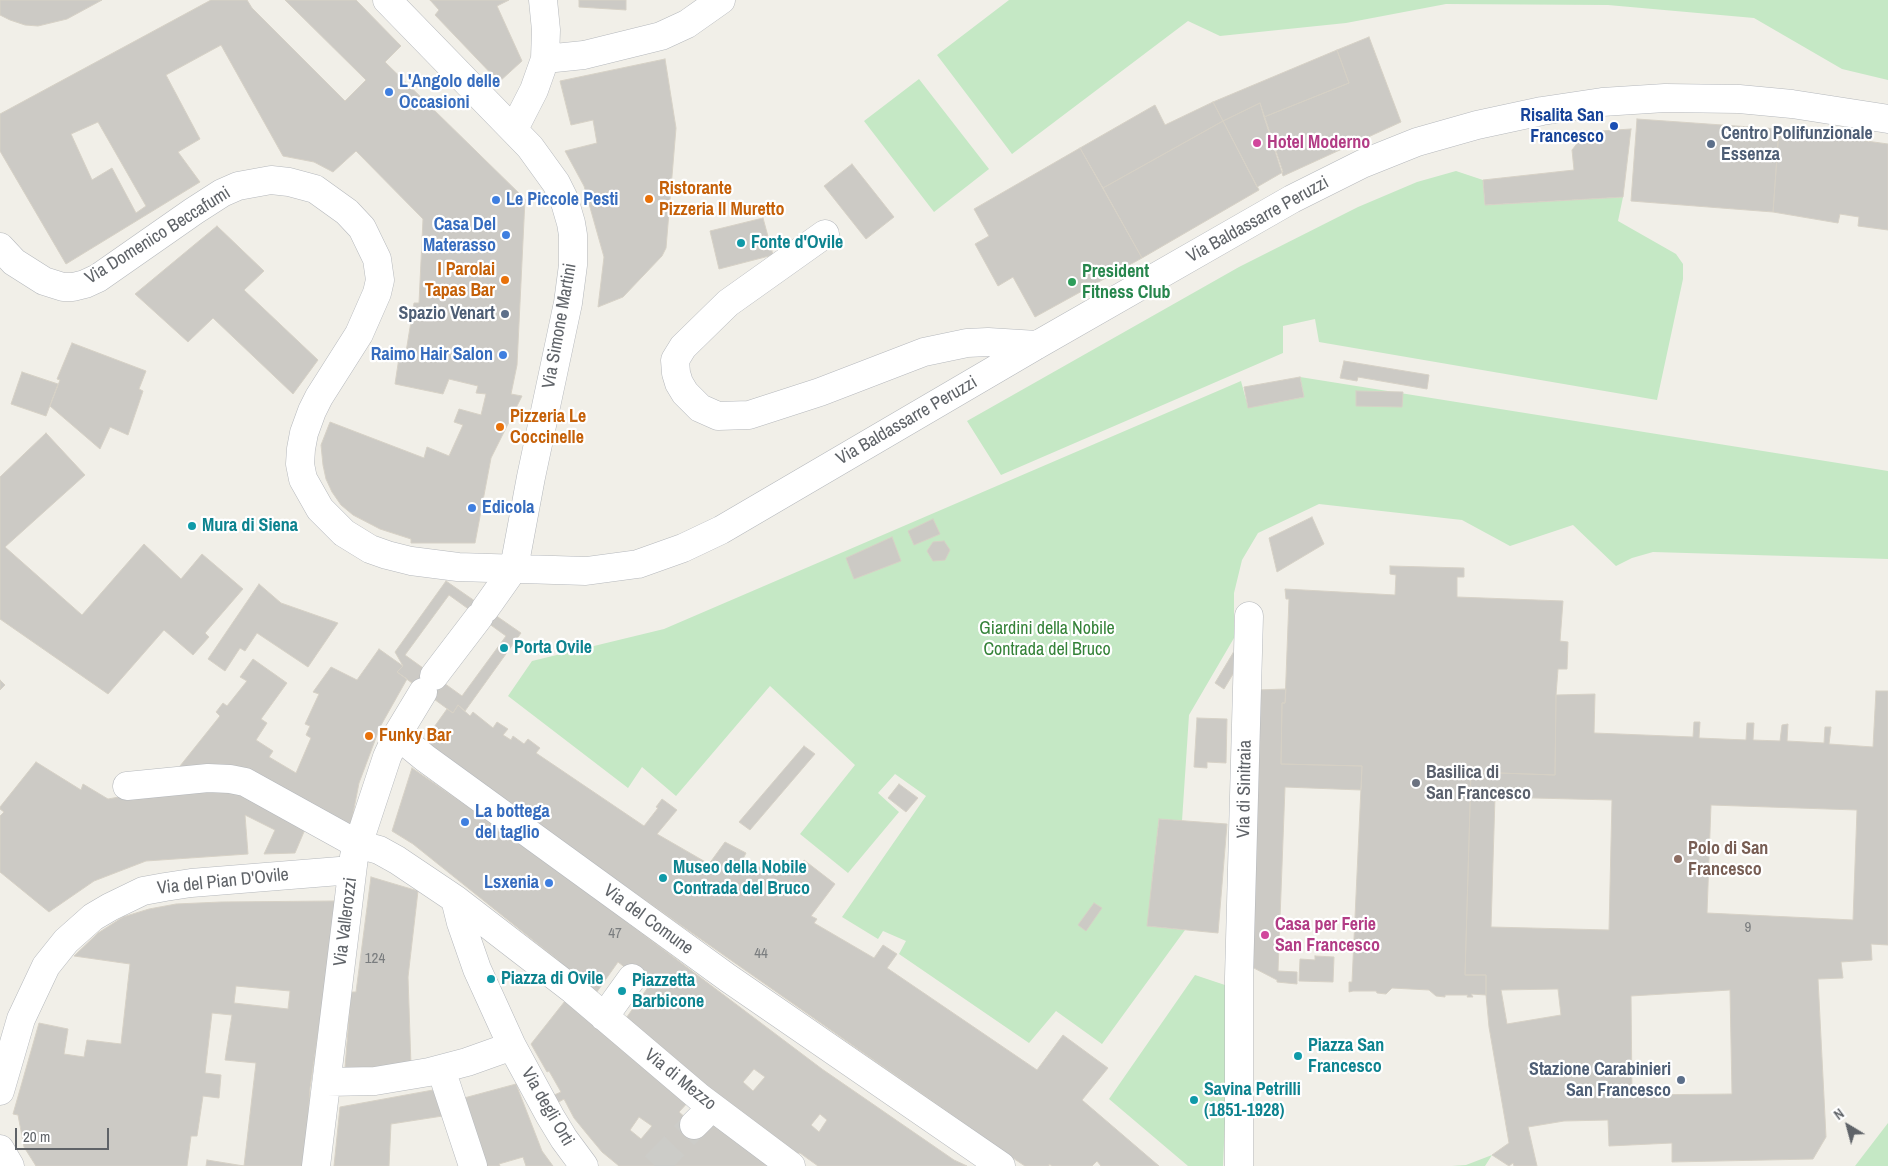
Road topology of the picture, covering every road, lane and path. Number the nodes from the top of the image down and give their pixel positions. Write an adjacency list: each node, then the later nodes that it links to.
1 (387, 0): 6 (street, Via Simone Martini)
2 (543, 0): 4 (street)
3 (721, 0): 4 (street)
4 (545, 60): 6 (street)
5 (1888, 119): 9 (street, Via Baldassarre Peruzzi)
6 (514, 130): 10 (street, Via Simone Martini)
7 (826, 234): 9 (street)
8 (0, 247): 10 (street, Via Domenico Beccafumi)
9 (1037, 345): 10 (street, Via Baldassarre Peruzzi)
10 (514, 568): 12 (street, Via Vallerozzi)
11 (1249, 616): 30 (street, Via di Sinitraia)
12 (397, 735): 14 (street, Via Vallerozzi); 29 (street, Via del Comune)
13 (127, 786): 14 (street)
14 (357, 844): 15 (street, Via Vallerozzi); 16 (street)
15 (352, 870): 21 (street, Via Vallerozzi); 22 (street, Via del Pian D'Ovile)
16 (456, 899): 18 (street, Via di Mezzo); 19 (street)
17 (632, 978): 18 (street)
18 (604, 1017): 28 (street, Via di Mezzo)
19 (512, 1046): 20 (street); 27 (street, Via degli Orti)
20 (441, 1069): 21 (street); 26 (street)
21 (327, 1082): 25 (street, Via Vallerozzi)
22 (0, 1091)
23 (0, 1148): 24 (street)
24 (10, 1166)
25 (316, 1166)
26 (473, 1166)
27 (584, 1166)
28 (791, 1166)
29 (1001, 1166)
30 (1239, 1166)

